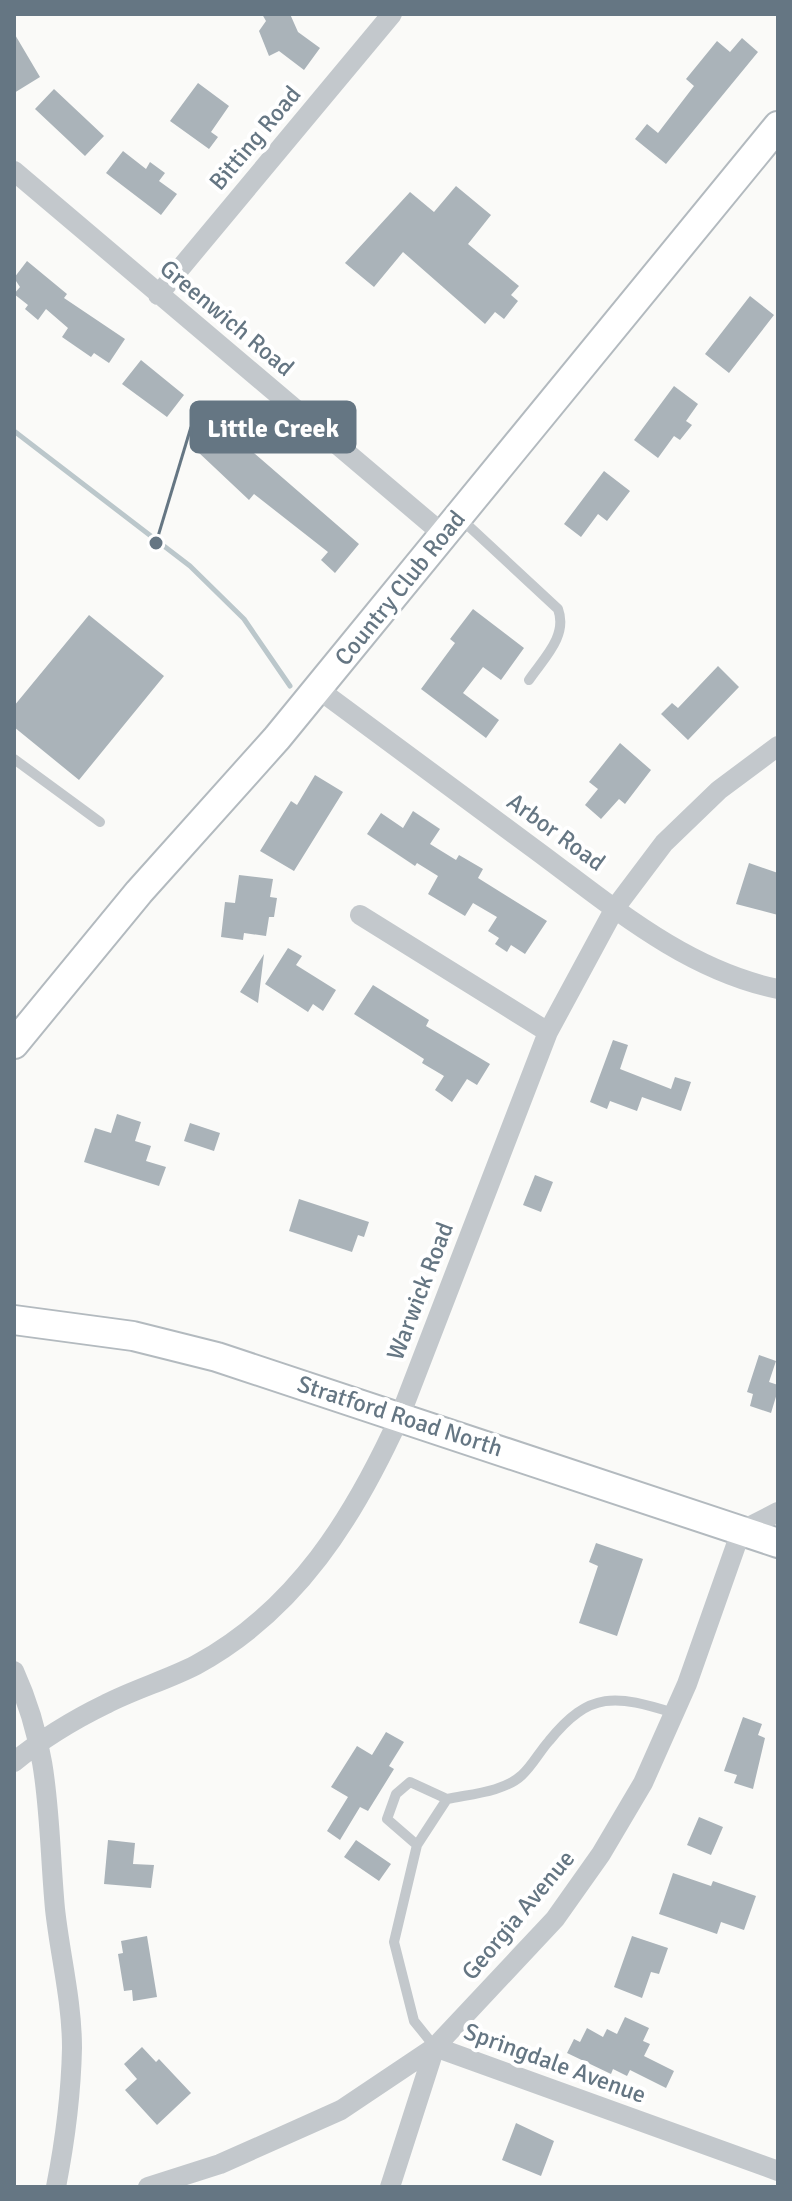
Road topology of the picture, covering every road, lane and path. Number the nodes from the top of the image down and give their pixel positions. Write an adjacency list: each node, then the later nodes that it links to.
1 (392, 14): 4 (street, Bitting Road)
2 (778, 126): 5 (main road, Country Club Road)
3 (14, 171): 4 (street, Greenwich Road)
4 (158, 295): 5 (street, Greenwich Road)
5 (451, 526): 6 (lane); 7 (main road, Country Club Road)
6 (529, 680)
7 (318, 689): 11 (street, Arbor Road); 15 (main road, Country Club Road)
8 (778, 746): 11 (street, Warwick Road)
9 (14, 759): 10 (lane)
10 (100, 822)
11 (615, 908): 13 (street, Arbor Road); 14 (street, Warwick Road)
12 (360, 915): 14 (street)
13 (778, 989)
14 (548, 1032): 17 (street, Warwick Road)
15 (14, 1044)
16 (14, 1320): 17 (main road, Stratford Road North)
17 (400, 1416): 19 (main road, Stratford Road North); 23 (street, Warwick Road)
18 (778, 1512): 19 (street)
19 (741, 1531): 20 (main road, Stratford Road North); 22 (street, Georgia Avenue)
20 (778, 1543)
21 (14, 1671): 23 (street)
22 (674, 1713): 25 (lane); 27 (street, Georgia Avenue)
23 (40, 1741): 24 (street, Warwick Road); 29 (street)
24 (14, 1762)
25 (447, 1799): 26 (lane); 26 (lane)
26 (417, 1845): 27 (lane)
27 (435, 2047): 28 (street, Springdale Avenue); 30 (street, Springdale Avenue); 31 (street, Georgia Avenue)
28 (778, 2171)
29 (56, 2187)
30 (148, 2187)
31 (390, 2187)

